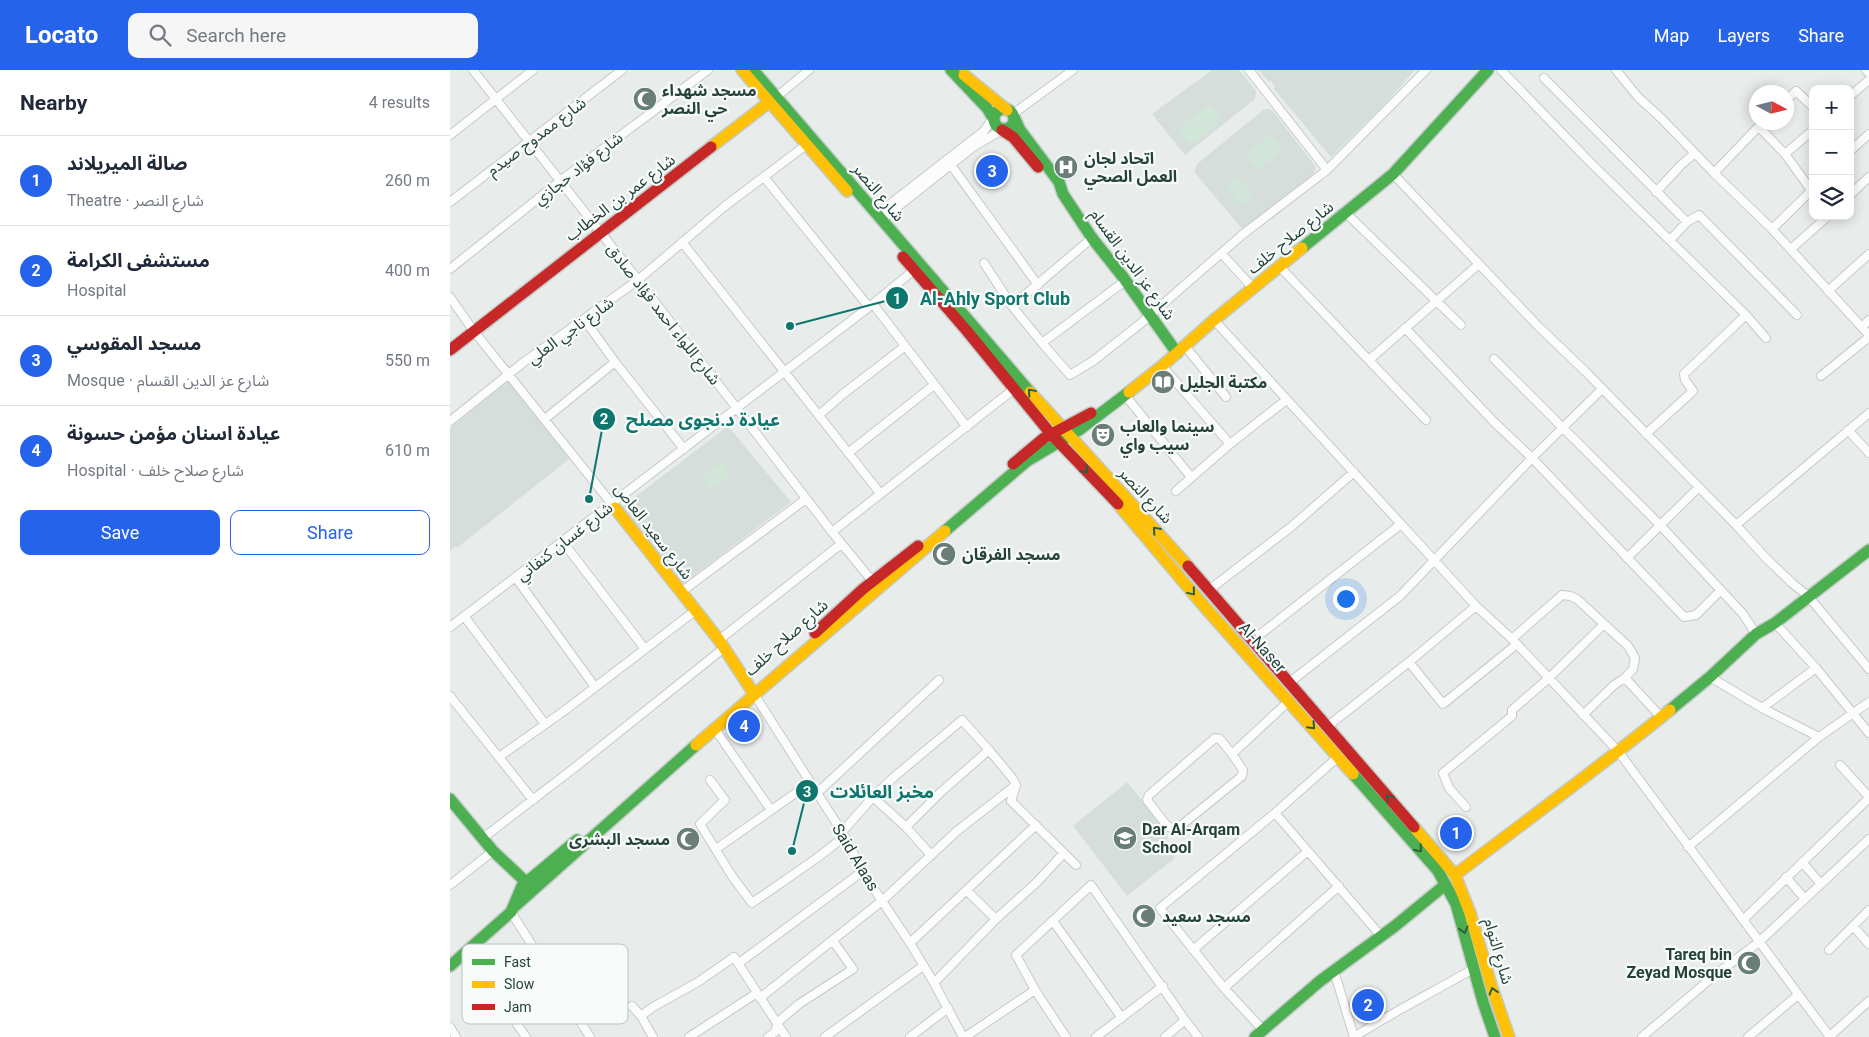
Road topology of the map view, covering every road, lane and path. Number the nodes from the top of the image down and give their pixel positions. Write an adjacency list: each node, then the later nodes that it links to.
1 (473, 70): 22 (street, شارع اللواء احمد فؤاد صادق)
2 (533, 70): 22 (street)
3 (622, 70): 33 (street, شارع ممدوح صيدم)
4 (708, 70): 44 (street, شارع فؤاد حجازي)
5 (742, 70): 23 (main road, شارع النصر)
6 (752, 70): 23 (main road, شارع النصر)
7 (809, 70): 23 (street, شارع عمر بن الخطاب)
8 (951, 70): 26 (main road)
9 (959, 70): 25 (main road, شارع عز الدين القسام)
10 (1073, 70): 25 (street)
11 (1249, 70): 39 (street)
12 (1426, 70): 39 (street)
13 (1488, 70): 41 (main road, شارع صلاح خلف)
14 (1501, 70): 58 (street)
15 (1616, 70): 36 (street)
16 (1866, 70): 17 (street)
17 (1869, 73)
18 (1544, 78): 47 (street)
19 (1869, 80): 21 (street)
20 (1794, 93): 24 (street)
21 (1854, 93)
22 (495, 99): 32 (street); 33 (street, شارع اللواء احمد فؤاد صادق)
23 (773, 100): 34 (main road, شارع النصر); 52 (main road, شارع النصر); 56 (main road, شارع عمر بن الخطاب)
24 (1809, 103)
25 (1011, 114): 26 (main road); 27 (main road); 49 (main road, شارع عز الدين القسام)
26 (993, 118): 27 (main road); 52 (street)
27 (1002, 130): 38 (street); 49 (main road, شارع عز الدين القسام)
28 (1756, 130): 40 (street)
29 (1765, 130): 37 (street)
30 (1809, 133): 37 (street)
31 (1869, 134): 35 (street)
32 (450, 135)
33 (529, 141): 44 (street, شارع اللواء احمد فؤاد صادق); 50 (street, شارع ممدوح صيدم)
34 (806, 145): 42 (street, شارع ناجي العلي); 67 (main road, شارع النصر)
35 (1854, 147)
36 (1695, 153): 40 (street); 47 (street)
37 (1785, 154): 45 (street)
38 (951, 165): 52 (street); 70 (street)
39 (1327, 170): 61 (street)
40 (1714, 173): 55 (street)
41 (1394, 174): 51 (main road, شارع صلاح خلف); 64 (street)
42 (764, 177): 59 (street, شارع ناجي العلي); 75 (street)
43 (1869, 177): 46 (street)
44 (560, 181): 56 (street, شارع اللواء احمد فؤاد صادق); 66 (street, شارع فؤاد حجازي)
45 (1809, 186)
46 (1854, 191)
47 (1656, 192): 54 (street)
48 (1809, 193): 55 (street)
49 (1063, 194): 57 (main road, شارع عز الدين القسام)
50 (450, 202)
51 (1346, 212): 65 (main road, شارع صلاح خلف); 74 (street)
52 (879, 218): 116 (main road, شارع النصر, one-way to 52)
53 (1824, 220): 60 (street)
54 (1687, 222): 58 (street); 79 (street)
55 (1772, 229): 60 (street)
56 (600, 232): 68 (street, شارع اللواء احمد فؤاد صادق); 86 (main road, شارع عمر بن الخطاب)
57 (1092, 238): 69 (main road, شارع عز الدين القسام); 70 (street)
58 (1670, 240): 78 (street)
59 (682, 242): 68 (street, شارع ناجي العلي); 97 (street)
60 (1791, 249): 72 (street)
61 (1222, 254): 71 (street); 77 (street)
62 (1869, 254): 72 (street)
63 (984, 263): 76 (street)
64 (1479, 264): 74 (street); 102 (street)
65 (1279, 266): 71 (main road, شارع صلاح خلف); 94 (street)
66 (450, 269)
67 (914, 270): 75 (street, شارع غسان كنفاني); 101 (main road, شارع النصر)
68 (638, 280): 80 (street, شارع ناجي العلي); 106 (street, شارع اللواء احمد فؤاد صادق)
69 (1125, 281): 77 (main road, شارع عز الدين القسام); 89 (street)
70 (1038, 285): 76 (street)
71 (1253, 288): 81 (main road, شارع صلاح خلف)
72 (1828, 291): 84 (street)
73 (450, 297): 86 (street, شارع سعيد العاص)
74 (1436, 300): 83 (street); 85 (street)
75 (871, 305): 90 (street); 97 (street, شارع غسان كنفاني)
76 (1012, 306): 89 (street)
77 (1150, 314): 89 (street); 91 (main road, شارع عز الدين القسام)
78 (1746, 315): 88 (street); 115 (street)
79 (1797, 316)
80 (584, 319): 95 (street); 98 (street, شارع ناجي العلي)
81 (1214, 320): 91 (main road, شارع صلاح خلف); 105 (street)
82 (1869, 320): 84 (street)
83 (1461, 325)
84 (1862, 327): 87 (street)
85 (1405, 328): 94 (street); 121 (street)
86 (473, 330): 92 (main road, شارع عمر بن الخطاب); 98 (street, شارع سعيد العاص)
87 (1869, 336): 99 (street)
88 (1766, 338)
89 (1042, 343)
90 (904, 347): 100 (street); 108 (street)
91 (1181, 349): 96 (main road, شارع صلاح خلف); 104 (street)
92 (450, 350)
93 (1494, 358): 113 (street)
94 (1369, 360): 110 (street)
95 (615, 362): 109 (street); 118 (street)
96 (1162, 366): 103 (main road, شارع صلاح خلف); 117 (street)
97 (784, 371): 106 (street, شارع غسان كنفاني); 108 (street)
98 (510, 374): 109 (street, شارع سعيد العاص); 111 (street, شارع ناجي العلي)
99 (1821, 376)
100 (934, 385): 112 (street); 119 (street)
101 (1014, 389): 112 (street); 116 (main road, شارع النصر)
102 (1602, 389): 113 (street); 115 (street)
103 (1125, 395): 116 (main road, شارع صلاح خلف); 123 (street)
104 (1226, 397)
105 (1286, 400): 117 (street); 122 (street)
106 (736, 408): 118 (street, شارع غسان كنفاني); 127 (street, شارع اللواء احمد فؤاد صادق)
107 (1869, 413): 114 (street)
108 (819, 415): 119 (street)
109 (545, 419): 128 (street, شارع سعيد العاص)
110 (1426, 420)
111 (450, 421)
112 (967, 427): 126 (street)
113 (1563, 428): 121 (street); 131 (street)
114 (1848, 430): 120 (street); 130 (street)
115 (1646, 434): 124 (street)
116 (1060, 436): 139 (main road, شارع صلاح خلف); 140 (main road, شارع النصر, one-way to 116); 164 (main road, شارع صلاح خلف); 166 (main road, Al-Naser, one-way to 166)
117 (1230, 444): 123 (street)
118 (684, 448): 128 (street, شارع غسان كنفاني)
119 (848, 453): 126 (street)
120 (1869, 453)
121 (1532, 458): 136 (street); 137 (street)
122 (1354, 472): 129 (street); 140 (street)
123 (1191, 477): 125 (street)
124 (1698, 488): 130 (street); 131 (street)
125 (1176, 491)
126 (880, 493): 132 (street)
127 (806, 499): 132 (street, شارع اللواء احمد فؤاد صادق); 142 (street)
128 (613, 506): 133 (street, شارع غسان كنفاني); 142 (main road, شارع سعيد العاص)
129 (1401, 524): 137 (street); 151 (street)
130 (1736, 525): 143 (street)
131 (1661, 526): 136 (street); 141 (street)
132 (832, 532): 134 (street, شارع اللواء احمد فؤاد صادق)
133 (563, 542): 138 (street, شارع غسان كنفاني); 154 (street)
134 (841, 544): 139 (street, شارع اللواء احمد فؤاد صادق); 153 (street)
135 (1869, 550): 143 (main road)
136 (1627, 558): 141 (street)
137 (1434, 560): 144 (street); 162 (street)
138 (516, 578): 146 (street, شارع غسان كنفاني); 163 (street)
139 (873, 582): 164 (main road, شارع صلاح خلف)
140 (1209, 590): 151 (main road, شارع النصر)
141 (1721, 590): 150 (street)
142 (681, 592): 145 (main road, شارع سعيد العاص)
143 (1808, 596): 147 (main road); 157 (street)
144 (1476, 606): 152 (street); 155 (street)
145 (696, 610): 153 (main road, شارع سعيد العاص); 154 (street)
146 (464, 616): 149 (street, شارع غسان كنفاني); 172 (street)
147 (1775, 623): 150 (main road); 156 (street)
148 (1604, 624): 152 (street); 159 (street); 160 (street)
149 (450, 627)
150 (1756, 634): 158 (main road)
151 (1253, 640): 162 (main road, شارع النصر)
152 (1514, 642): 155 (street); 159 (street)
153 (722, 644): 164 (main road, شارع سعيد العاص); 190 (street)
154 (645, 649): 163 (street)
155 (1409, 662): 173 (street)
156 (1816, 668): 168 (street); 169 (street)
157 (1869, 668)
158 (1710, 677): 168 (street); 171 (main road)
159 (1549, 678): 170 (street); 191 (street)
160 (1625, 678): 170 (street); 171 (street)
161 (939, 680): 186 (street)
162 (1290, 682): 173 (main road, شارع النصر)
163 (595, 687): 172 (street)
164 (753, 692): 174 (main road, شارع صلاح خلف); 184 (street, Said Alaas); 210 (main road, شارع صلاح خلف)
165 (450, 696): 180 (street)
166 (1289, 702): 179 (street); 181 (main road, Al-Naser, one-way to 181)
167 (1869, 702): 169 (street)
168 (1762, 708): 176 (street)
169 (1853, 713): 175 (street); 176 (street)
170 (1584, 715): 178 (street)
171 (1660, 716): 178 (main road)
172 (545, 724): 180 (street)
173 (1328, 726): 208 (main road, شارع النصر, one-way to 173)
174 (714, 728): 192 (street); 218 (main road, شارع صلاح خلف)
175 (1869, 733)
176 (1819, 737): 199 (street)
177 (989, 750): 185 (street); 187 (street); 195 (street)
178 (1618, 751): 199 (street); 208 (main road)
179 (1232, 754): 179 (street)
180 (498, 757): 190 (street)
181 (1338, 758): 193 (street); 213 (main road, Al-Naser, one-way to 213)
182 (1840, 765): 188 (street)
183 (710, 780): 200 (street)
184 (810, 783): 186 (street, Said Alaas); 192 (street)
185 (1016, 785): 194 (street); 204 (street)
186 (817, 793): 196 (street, Said Alaas)
187 (874, 797): 195 (street); 196 (street)
188 (1869, 798): 205 (street)
189 (450, 799): 197 (main road)
190 (533, 800): 197 (street)
191 (1466, 807)
192 (771, 810): 200 (street)
193 (1275, 813): 201 (street); 231 (street)
194 (1036, 825): 203 (street); 215 (street)
195 (906, 827): 204 (street)
196 (843, 834): 200 (street); 207 (street, Said Alaas)
197 (483, 838): 202 (main road)
198 (1869, 840): 211 (street)
199 (1688, 847): 221 (street)
200 (716, 849)
201 (1308, 850): 214 (street); 231 (street)
202 (493, 851): 210 (main road); 212 (street)
203 (1064, 853): 206 (street); 220 (street)
204 (931, 855): 217 (street)
205 (1802, 862): 209 (street); 211 (street)
206 (1076, 865)
207 (863, 871): 217 (street, Said Alaas); 234 (street)
208 (1455, 875): 213 (street); 272 (main road, شارع التوام, one-way to 208)
209 (1786, 877): 216 (street); 221 (street)
210 (526, 883): 218 (main road, شارع صلاح خلف)
211 (1821, 884): 216 (street)
212 (450, 885)
213 (1446, 885): 224 (main road); 237 (main road, شارع التوام, one-way to 237)
214 (1339, 886): 224 (street); 241 (street)
215 (967, 891): 220 (street); 227 (street)
216 (1805, 899): 226 (street)
217 (883, 900): 225 (street); 227 (street, Said Alaas)
218 (512, 910): 228 (main road, شارع صلاح خلف); 229 (street)
219 (1869, 910): 223 (street)
220 (996, 919): 239 (street)
221 (1743, 920): 226 (street)
222 (1053, 921): 240 (street); 242 (street); 249 (street)
223 (1853, 926): 230 (street); 232 (street)
224 (1381, 936): 238 (main road)
225 (833, 941): 244 (street); 251 (street)
226 (1758, 942): 243 (street); 273 (street)
227 (910, 943): 236 (street, Said Alaas)
228 (474, 944)
229 (533, 944)
230 (1869, 944)
231 (1193, 950): 241 (street)
232 (1829, 950)
233 (462, 955): 235 (main road, شارع صلاح خلف)
234 (739, 963): 244 (street); 248 (street)
235 (450, 966)
236 (923, 966): 239 (street, Said Alaas); 263 (street)
237 (1473, 969): 270 (street); 271 (main road, شارع التوام)
238 (1334, 971): 255 (main road); 270 (street)
239 (934, 983): 247 (street, Said Alaas)
240 (1162, 986): 249 (street); 250 (street)
241 (1224, 988): 255 (street)
242 (1035, 990): 265 (street); 266 (street)
243 (1798, 995): 274 (street); 275 (street)
244 (759, 996): 251 (street); 260 (street)
245 (1869, 1001): 275 (street)
246 (632, 1006): 248 (street)
247 (948, 1008): 264 (street); 265 (street, Said Alaas)
248 (641, 1016): 256 (street)
249 (1122, 1018): 267 (street)
250 (1185, 1020): 268 (street); 269 (street)
251 (778, 1022): 261 (street); 262 (street)
252 (517, 1024): 258 (street)
253 (582, 1024): 259 (street)
254 (450, 1027): 257 (street)
255 (1259, 1033)
256 (651, 1036)
257 (456, 1037)
258 (526, 1037)
259 (590, 1037)
260 (690, 1037)
261 (768, 1037)
262 (786, 1037)
263 (825, 1037)
264 (910, 1037)
265 (964, 1037)
266 (1066, 1037)
267 (1096, 1037)
268 (1166, 1037)
269 (1198, 1037)
270 (1354, 1037)
271 (1495, 1037)
272 (1509, 1037)
273 (1642, 1037)
274 (1748, 1037)
275 (1830, 1037)

